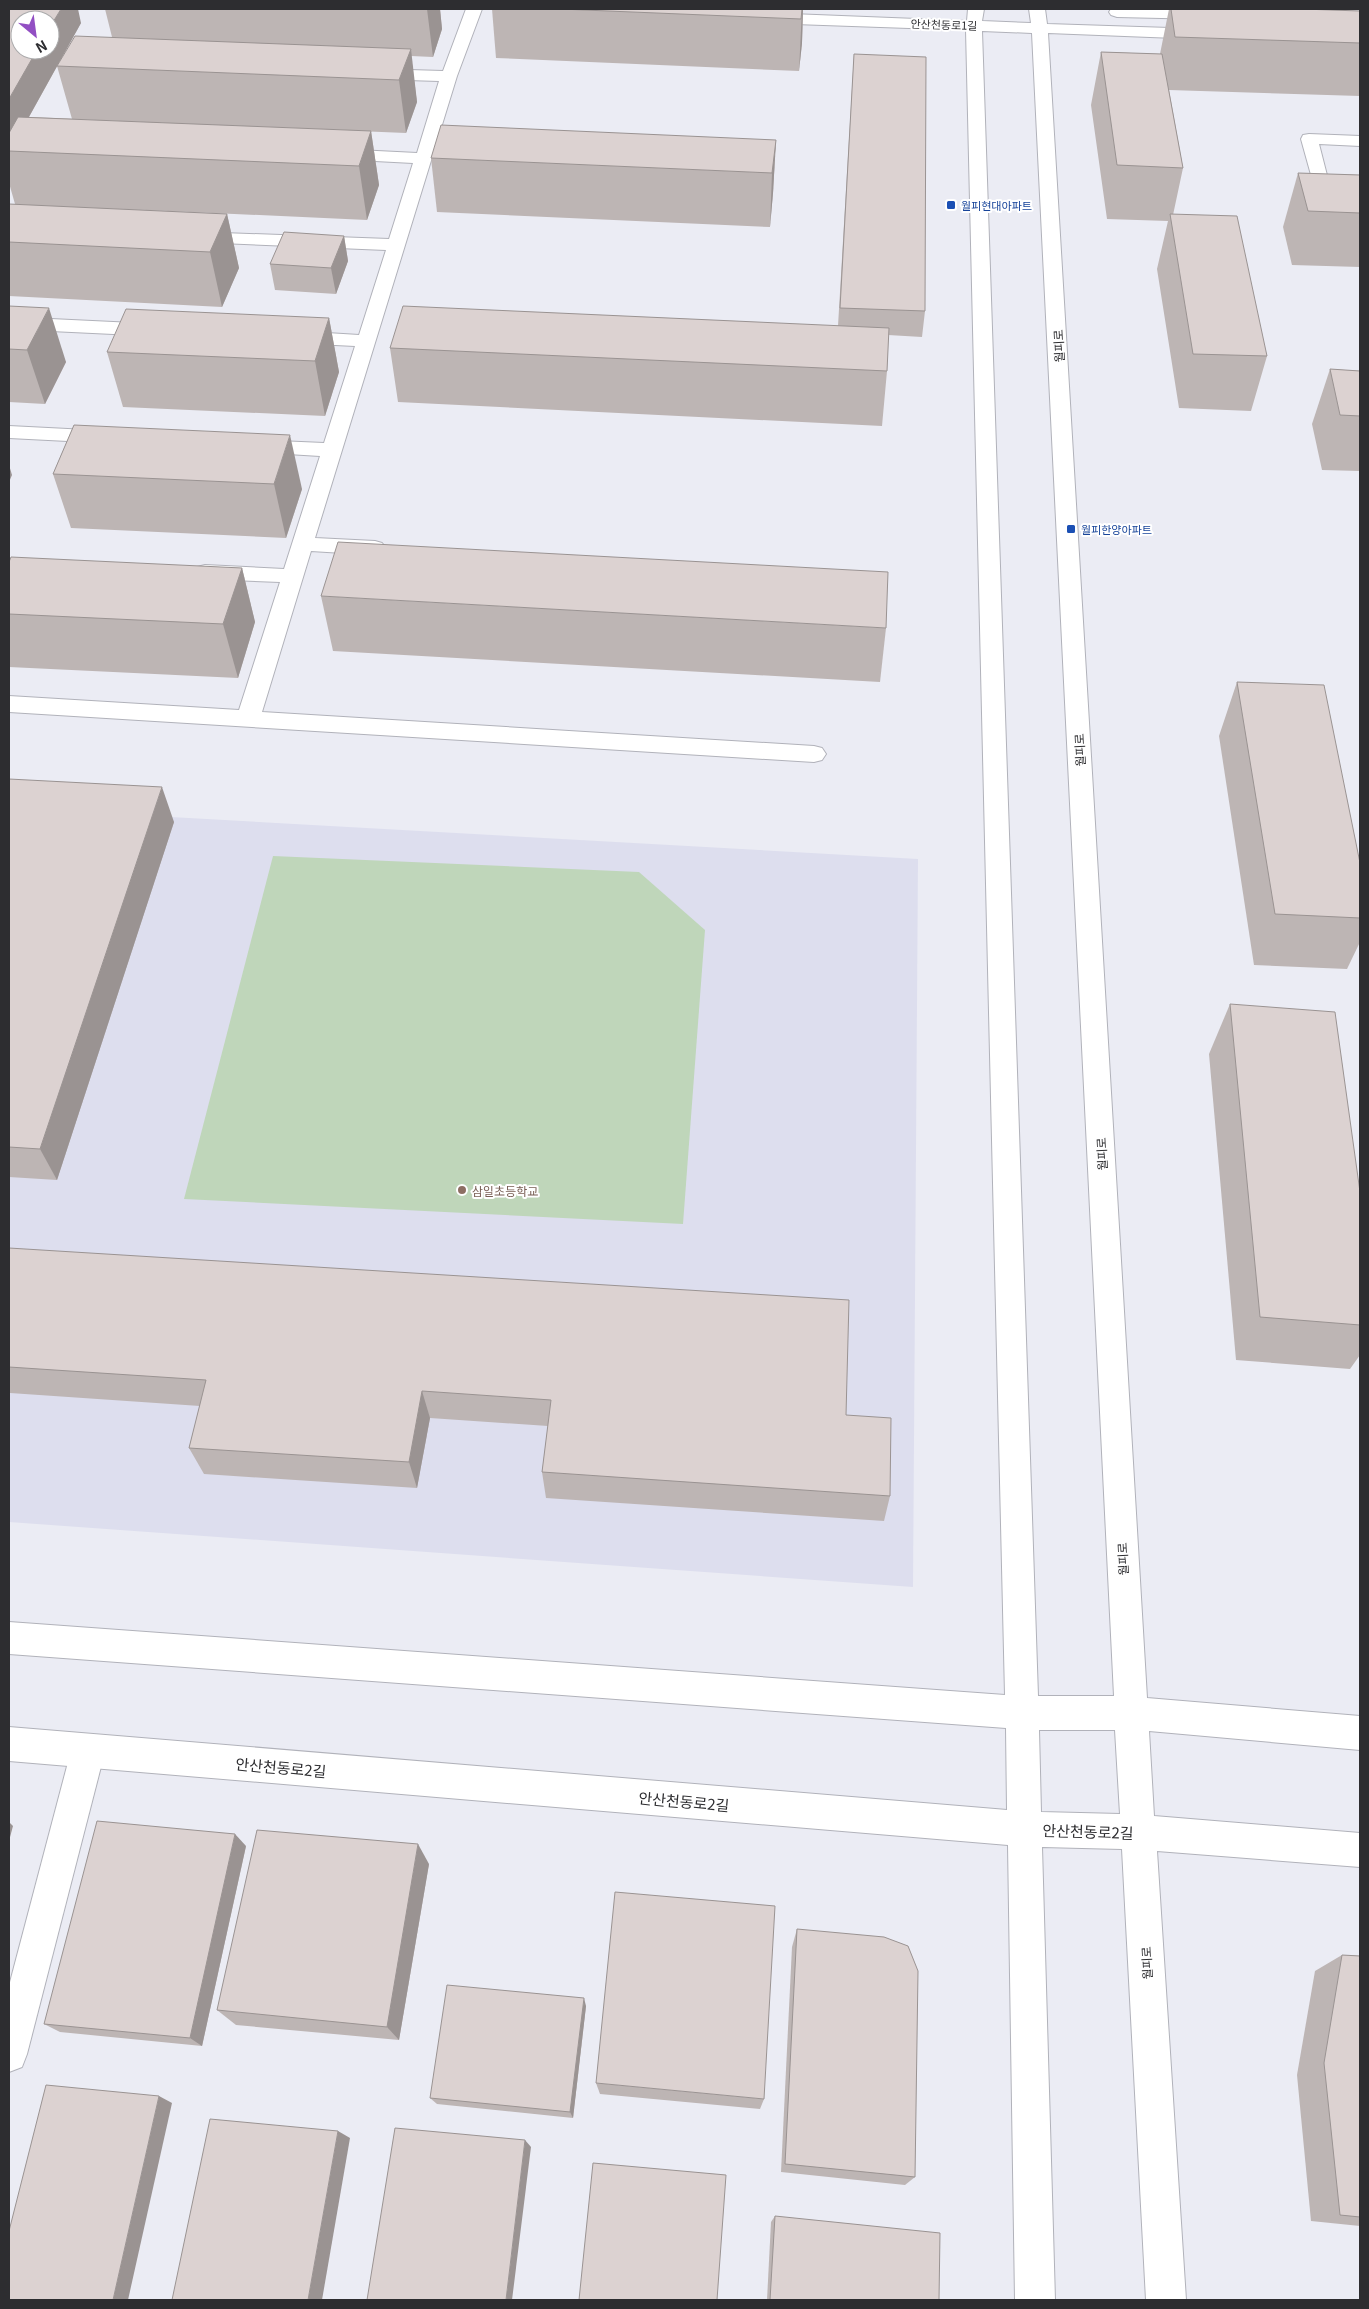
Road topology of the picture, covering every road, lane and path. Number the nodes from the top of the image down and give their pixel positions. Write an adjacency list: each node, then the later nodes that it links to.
1 (474, 9): 9 (street)
2 (1106, 11): 4 (street)
3 (1039, 13): 6 (street, 안산천동로1길); 7 (street, 안산천동로1길); 36 (street, 월피로)
4 (1223, 15)
5 (746, 17): 6 (street, 안산천동로1길)
6 (975, 17): 35 (street)
7 (1215, 35)
8 (361, 73): 9 (street)
9 (449, 76): 12 (street)
10 (1360, 141): 14 (street)
11 (447, 146): 12 (street)
12 (425, 152): 13 (street); 16 (street)
13 (325, 153)
14 (1360, 197)
15 (178, 237): 16 (street)
16 (396, 245): 17 (street)
17 (374, 316): 18 (street); 22 (street)
18 (394, 317)
19 (9, 324): 20 (street)
20 (178, 332)
21 (277, 336): 22 (street)
22 (366, 341): 26 (street)
23 (9, 432): 24 (street)
24 (126, 438)
25 (234, 444): 26 (street)
26 (332, 450): 27 (street)
27 (303, 544): 28 (street); 30 (street)
28 (391, 549)
29 (185, 570): 30 (street)
30 (293, 576): 32 (street)
31 (9, 704): 32 (street)
32 (248, 719): 33 (street)
33 (814, 754)
34 (9, 1638): 35 (street)
35 (1022, 1713): 36 (street); 40 (street)
36 (1131, 1713): 37 (street); 41 (street, 월피로)
37 (1360, 1733)
38 (9, 1744): 39 (street, 안산천동로2길)
39 (88, 1751): 40 (street, 안산천동로2길); 43 (street)
40 (1023, 1829): 41 (street, 안산천동로2길); 44 (street)
41 (1138, 1832): 42 (street, 안산천동로2길); 45 (street, 월피로)
42 (1360, 1850)
43 (9, 2054)
44 (1035, 2300)
45 (1166, 2300)

